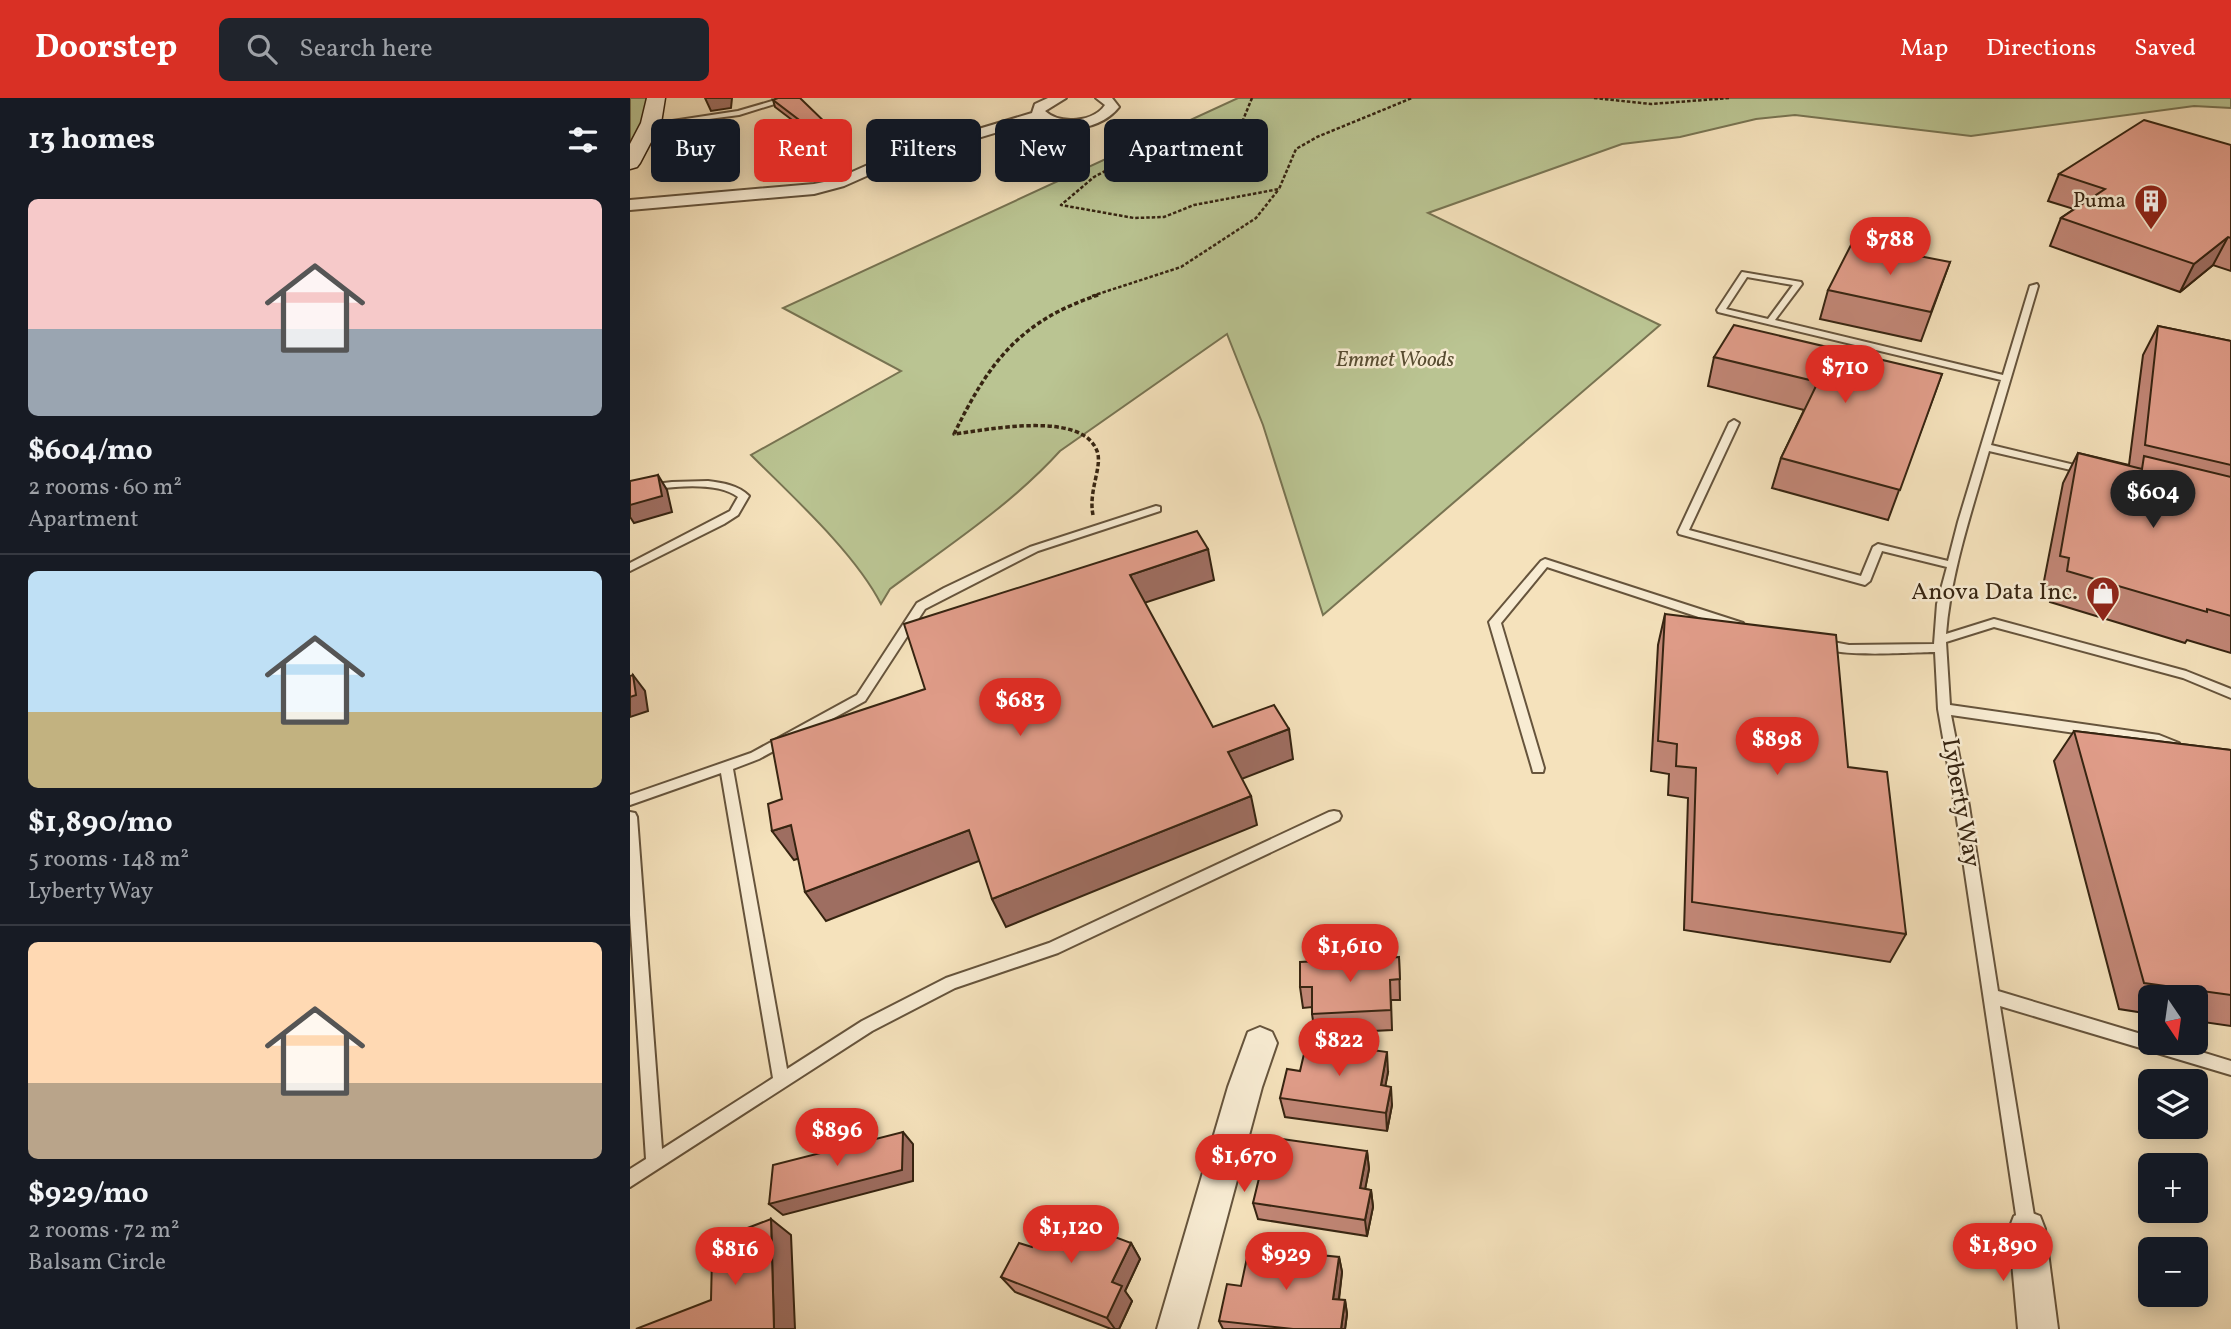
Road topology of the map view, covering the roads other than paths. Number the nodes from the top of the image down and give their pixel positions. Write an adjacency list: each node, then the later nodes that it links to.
1 (656, 98): 6 (main road)
2 (1059, 98): 5 (street)
3 (1103, 98): 5 (street)
4 (779, 101): 6 (lane)
5 (1039, 115): 8 (street)
6 (649, 125): 7 (main road)
7 (630, 163)
8 (630, 205)
9 (2034, 286): 11 (lane, Lyberty Way)
10 (1770, 322): 10 (lane); 11 (lane)
11 (2006, 379): 13 (lane, Lyberty Way)
12 (1734, 423): 17 (lane)
13 (1986, 447): 14 (lane); 17 (lane, Lyberty Way)
14 (2101, 474)
15 (630, 490): 18 (lane)
16 (1156, 509): 25 (lane)
17 (1952, 565): 21 (lane, Lyberty Way)
18 (630, 567)
19 (1751, 630): 26 (lane)
20 (1813, 643): 21 (lane)
21 (1940, 644): 22 (lane); 23 (lane, Lyberty Way)
22 (2231, 694)
23 (1944, 709): 24 (lane); 30 (lane, Lyberty Way)
24 (2183, 750)
25 (726, 766): 27 (lane); 33 (lane)
26 (1538, 768)
27 (630, 800)
28 (1334, 816): 33 (lane)
29 (630, 817): 34 (lane)
30 (1991, 996): 32 (lane); 36 (lane, Lyberty Way)
31 (1260, 1043): 37 (street)
32 (2231, 1069)
33 (780, 1082): 34 (lane)
34 (655, 1163): 35 (lane)
35 (630, 1179)
36 (2027, 1229): 38 (street, Lyberty Way)
37 (1177, 1329)
38 (2038, 1329)

